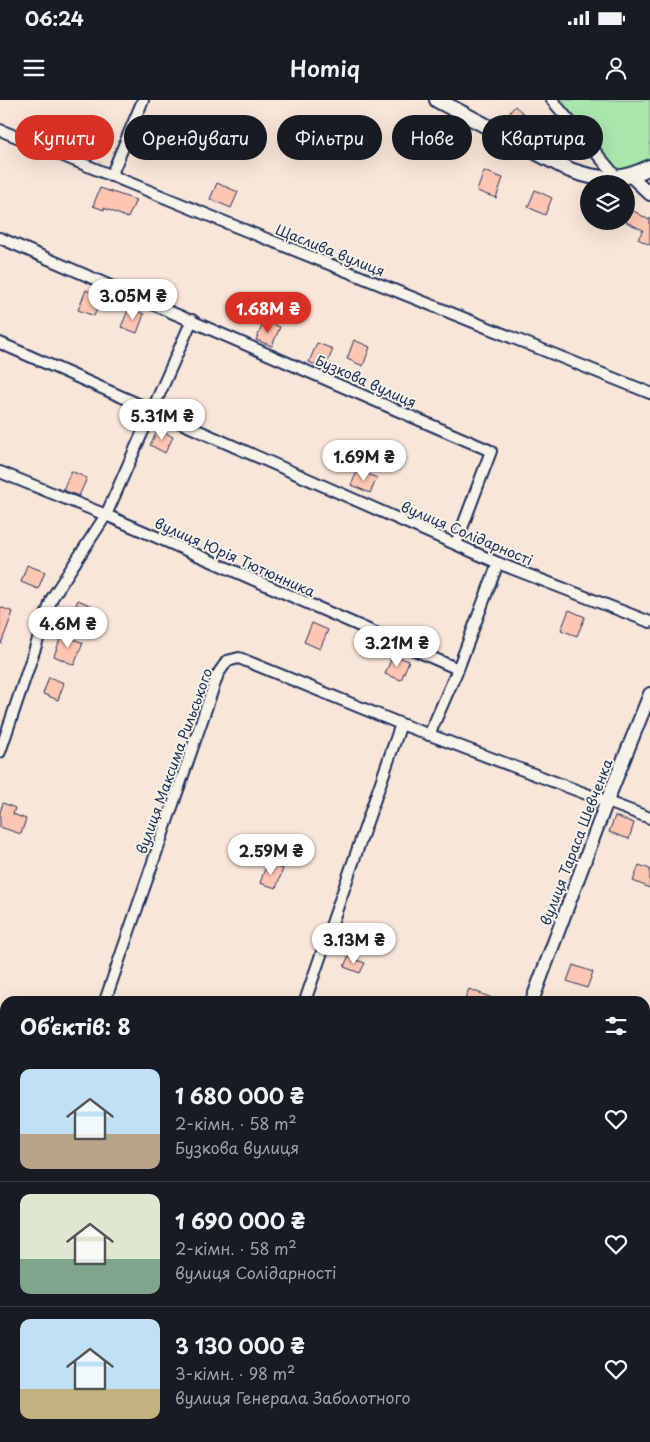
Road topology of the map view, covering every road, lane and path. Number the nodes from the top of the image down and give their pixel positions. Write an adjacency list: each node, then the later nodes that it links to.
1 (143, 100): 9 (street)
2 (437, 100): 6 (main road)
3 (552, 100): 7 (street)
4 (0, 130): 9 (street, Щаслива вулиця)
5 (650, 167): 8 (main road)
6 (583, 175)
7 (623, 175)
8 (630, 175)
9 (111, 176): 15 (street, Щаслива вулиця)
10 (635, 184): 11 (street)
11 (650, 194)
12 (0, 238): 13 (street, Бузкова вулиця)
13 (192, 320): 16 (street); 19 (street, Бузкова вулиця)
14 (0, 343): 16 (street, вулиця Солідарності)
15 (650, 393)
16 (153, 410): 18 (street); 19 (street, вулиця Солідарності)
17 (0, 472): 18 (street, вулиця Юрія Тютюнника)
18 (106, 515): 22 (street, вулиця Юрія Тютюнника); 26 (street)
19 (456, 544): 20 (street, вулиця Солідарності)
20 (498, 563): 21 (street, вулиця Солідарності); 22 (street)
21 (650, 622)
22 (458, 670): 25 (street)
23 (650, 694): 27 (street, вулиця Тараса Шевченка)
24 (401, 724): 25 (street, вулиця Максима Рильського); 29 (street, вулиця Максима Рильського); 30 (street)
25 (429, 735): 27 (street, вулиця Максима Рильського)
26 (0, 752)
27 (607, 801): 28 (street, вулиця Максима Рильського); 31 (street, вулиця Тараса Шевченка)
28 (650, 818)
29 (107, 996)
30 (307, 996)
31 (534, 996)

